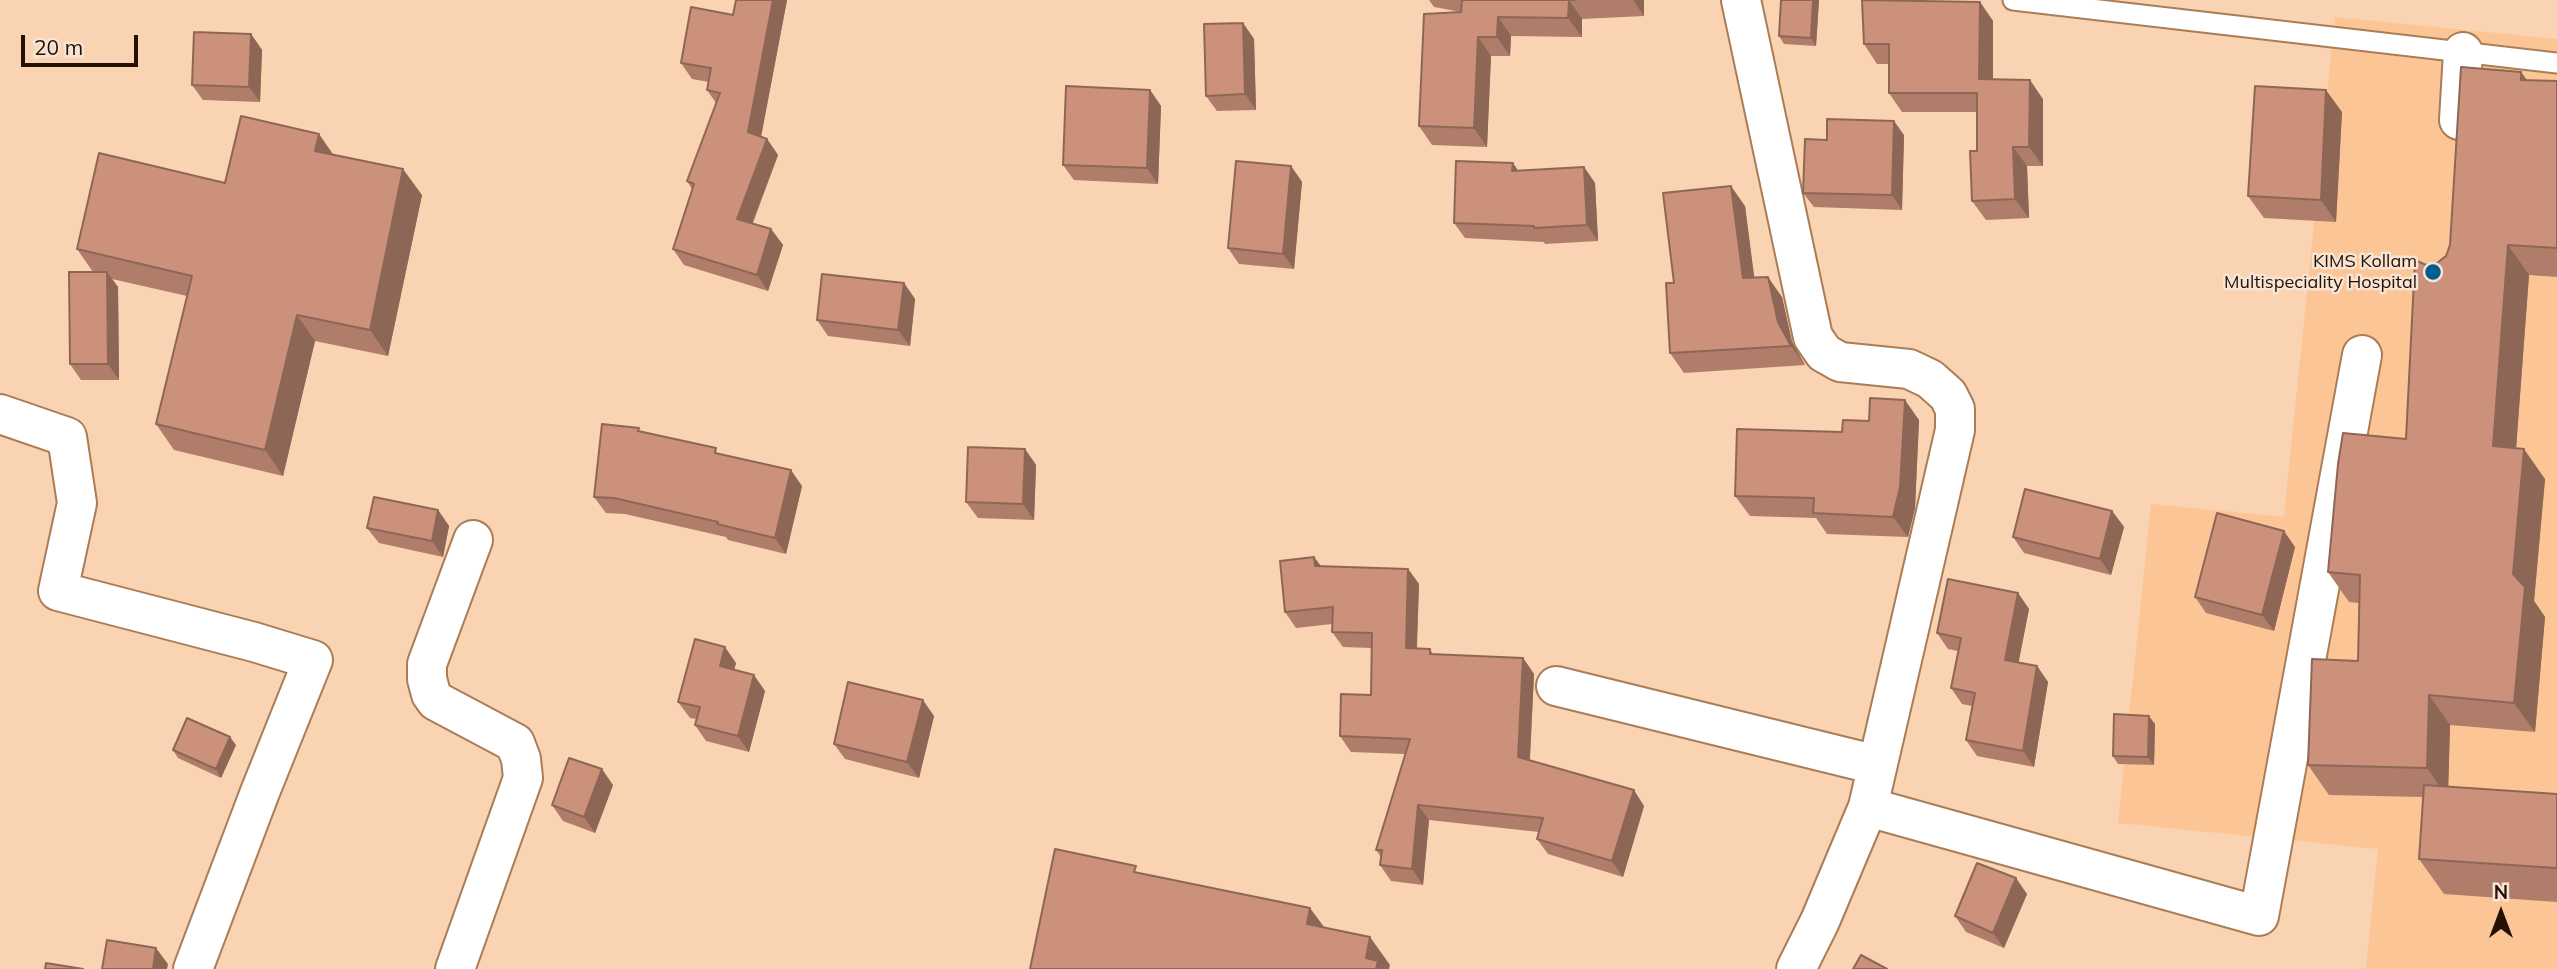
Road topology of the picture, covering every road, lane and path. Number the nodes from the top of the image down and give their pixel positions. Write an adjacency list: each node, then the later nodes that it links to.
1 (1741, 0): 10 (street)
2 (2013, 0): 3 (lane)
3 (2463, 52): 4 (lane); 5 (street)
4 (2557, 63)
5 (2457, 149)
6 (2362, 355): 11 (street)
7 (0, 414): 12 (street)
8 (473, 540): 13 (street)
9 (1556, 686): 10 (street)
10 (1877, 765): 11 (street)
11 (1868, 807): 14 (street)
12 (194, 969)
13 (455, 969)
14 (1796, 969)

